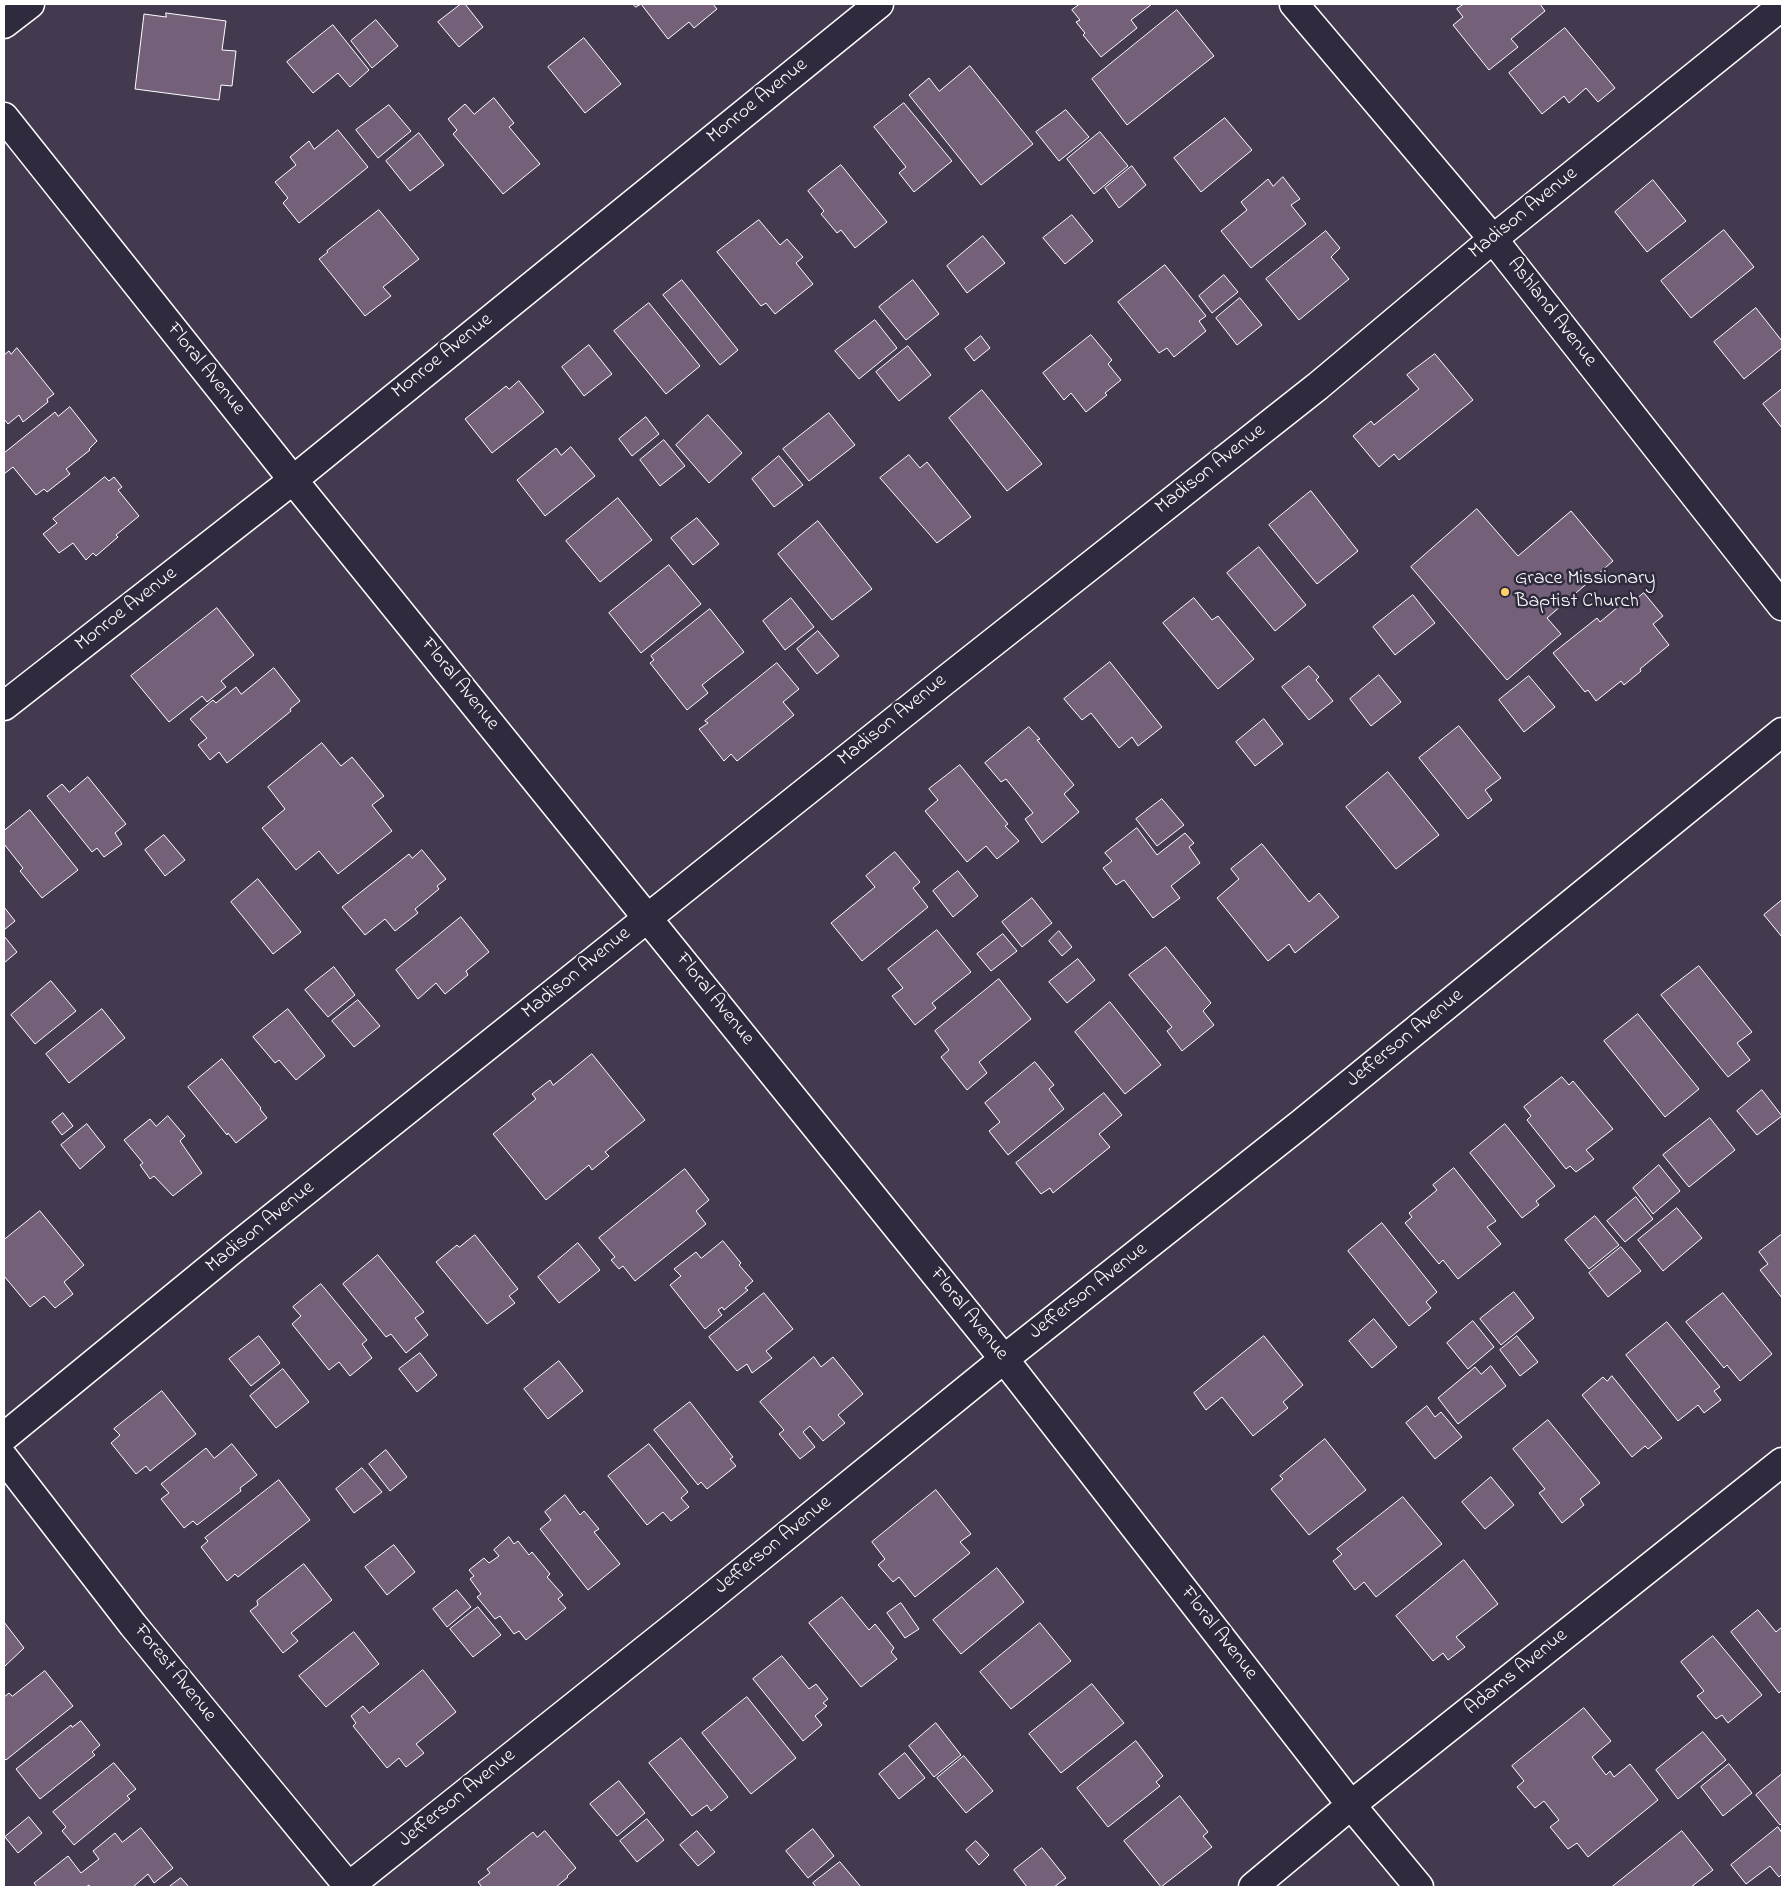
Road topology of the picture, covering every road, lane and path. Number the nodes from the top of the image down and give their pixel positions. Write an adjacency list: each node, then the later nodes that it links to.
1 (30, 4): 5 (street)
2 (879, 4): 8 (street, Monroe Avenue)
3 (1294, 4): 7 (street, Ashland Avenue)
4 (1782, 6): 7 (street, Madison Avenue)
5 (4, 24)
6 (4, 116): 8 (street, Floral Avenue)
7 (1493, 239): 9 (street, Ashland Avenue); 12 (street, Madison Avenue)
8 (293, 480): 10 (street, Monroe Avenue); 12 (street, Floral Avenue)
9 (1782, 606)
10 (4, 706)
11 (1782, 732): 13 (street, Jefferson Avenue)
12 (648, 918): 13 (street, Floral Avenue); 14 (street, Madison Avenue)
13 (1004, 1359): 17 (street, Floral Avenue); 18 (street, Jefferson Avenue)
14 (4, 1437)
15 (4, 1458): 18 (street, Forest Avenue)
16 (1782, 1462): 17 (street, Adams Avenue)
17 (1351, 1805): 19 (street, Adams Avenue); 20 (street, Floral Avenue)
18 (348, 1887)
19 (1253, 1887)
20 (1419, 1887)

